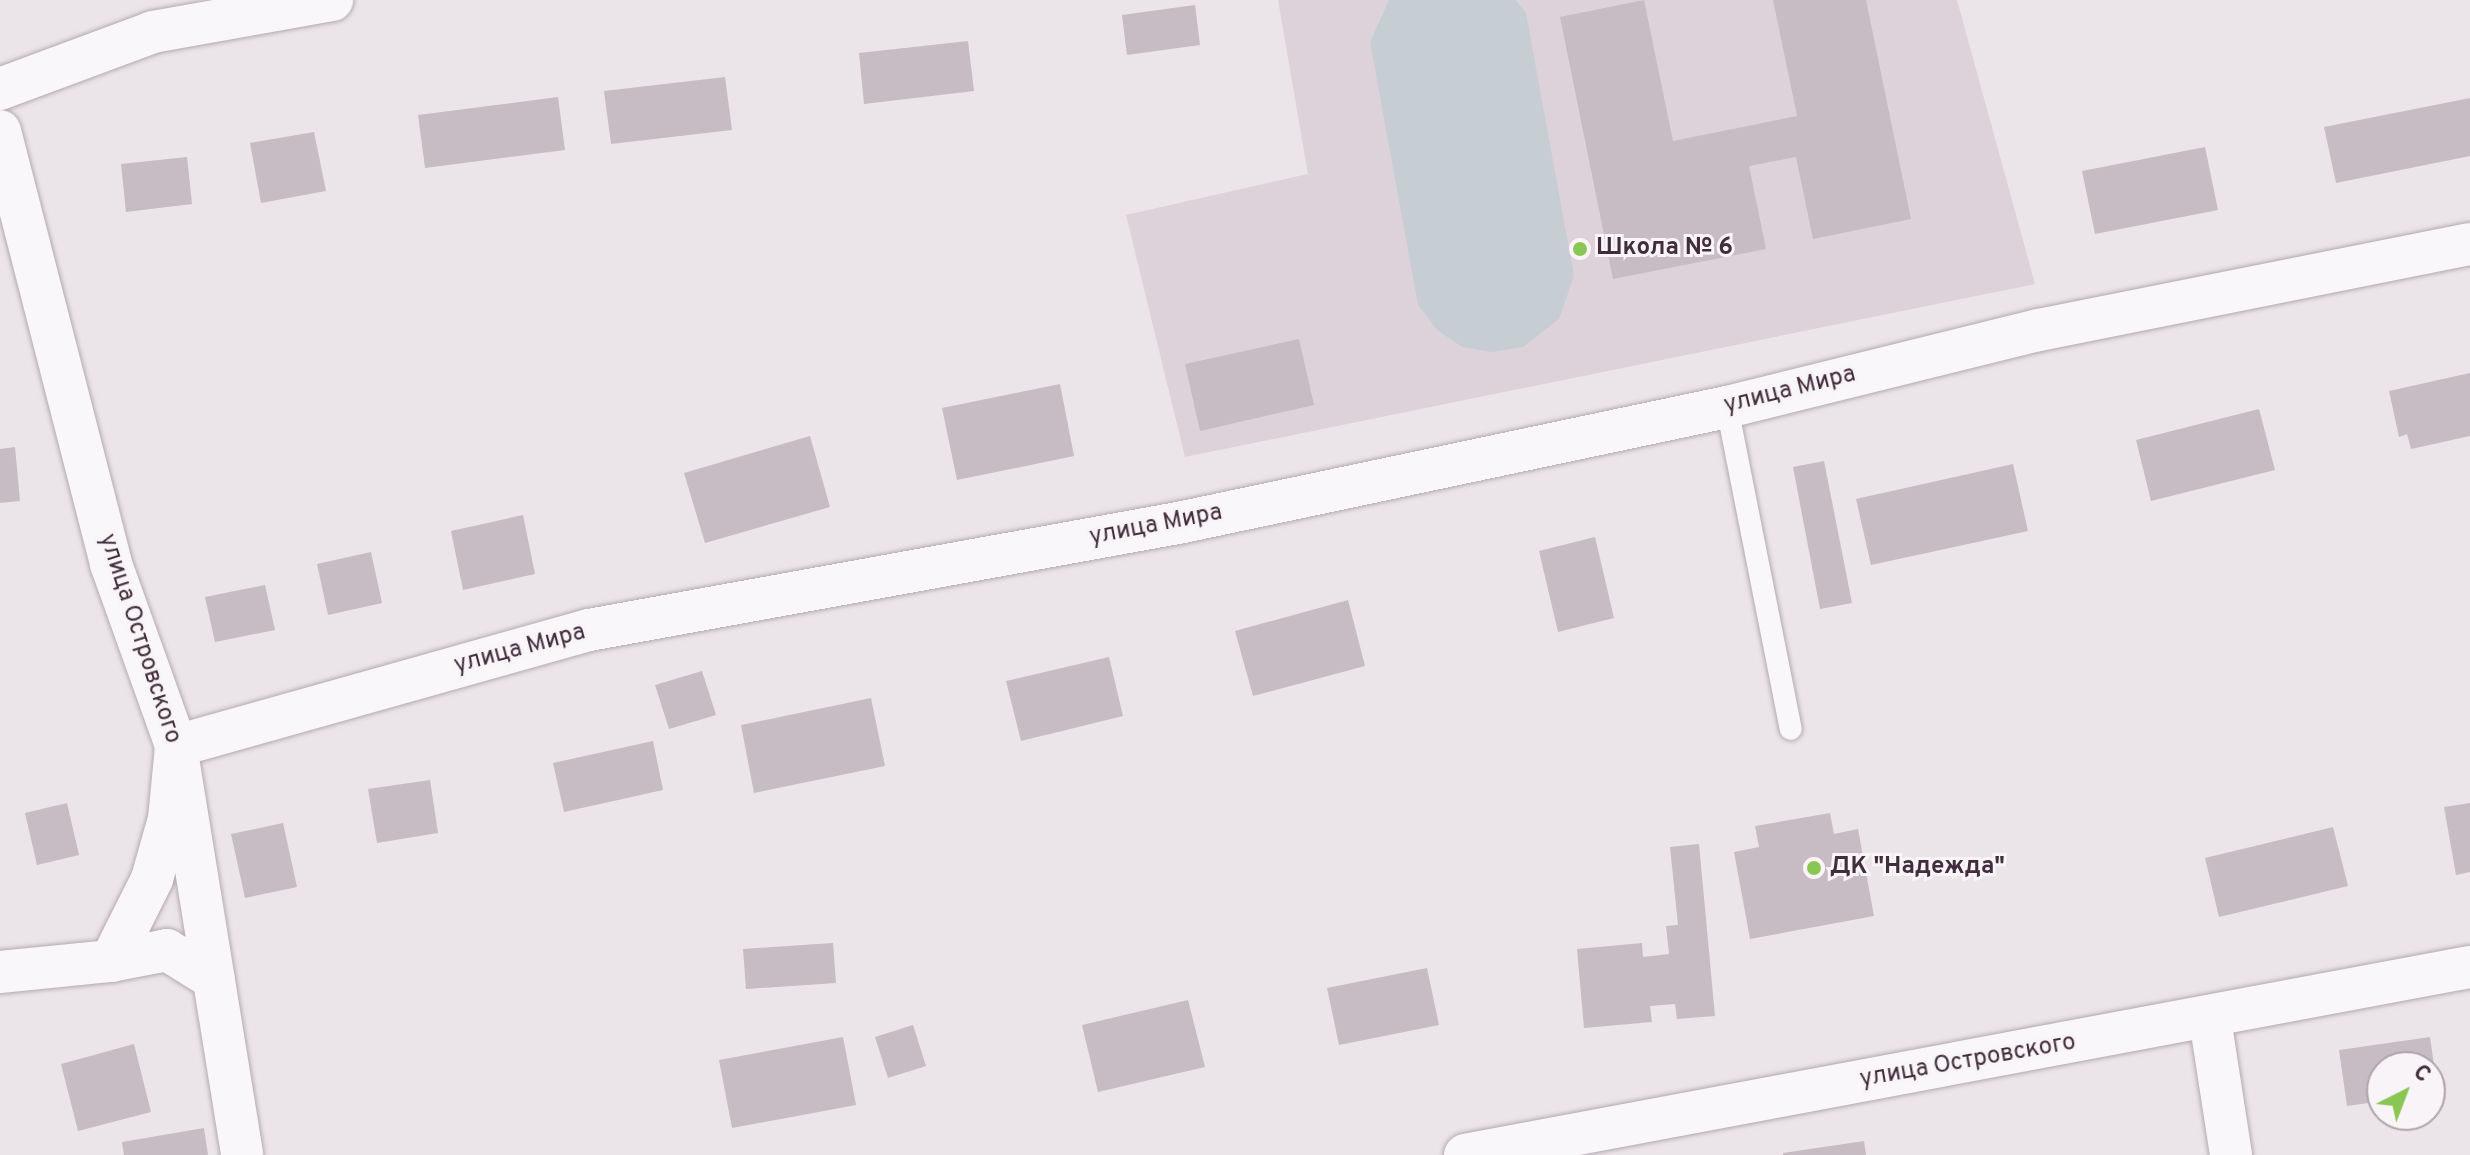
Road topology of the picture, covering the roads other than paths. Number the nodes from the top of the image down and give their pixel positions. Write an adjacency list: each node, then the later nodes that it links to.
1 (332, 0): 2 (street)
2 (0, 89)
3 (0, 131): 7 (street, улица Островского)
4 (2470, 244): 5 (street, улица Мира)
5 (1727, 407): 6 (lane); 7 (street, улица Мира)
6 (1791, 729)
7 (176, 746): 8 (street); 11 (street, улица Островского)
8 (111, 961): 10 (street); 11 (street)
9 (2470, 967): 12 (street, улица Островского)
10 (0, 972)
11 (214, 979): 13 (street, улица Островского)
12 (2210, 1019): 14 (street, улица Островского); 15 (street)
13 (242, 1155)
14 (1465, 1155)
15 (2231, 1155)

